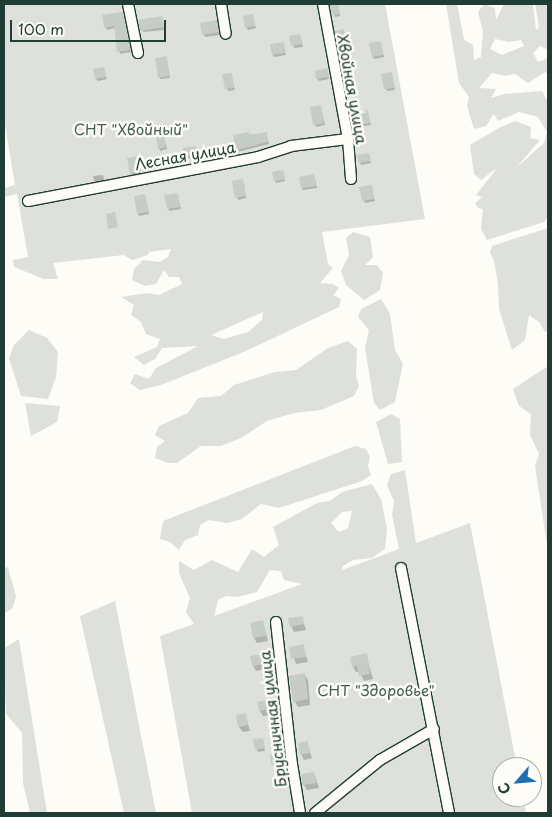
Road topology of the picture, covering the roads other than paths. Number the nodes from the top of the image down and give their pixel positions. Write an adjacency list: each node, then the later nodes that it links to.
1 (128, 4): 5 (street)
2 (221, 4): 4 (street)
3 (323, 4): 6 (street, Хвойная улица)
4 (226, 34)
5 (138, 53)
6 (348, 139): 7 (street, Хвойная улица); 8 (street, Лесная улица)
7 (351, 180)
8 (28, 201)
9 (401, 568): 11 (street)
10 (276, 622): 12 (street, Брусничная улица)
11 (434, 729): 13 (street); 14 (street)
12 (300, 813)
13 (315, 813)
14 (449, 813)

